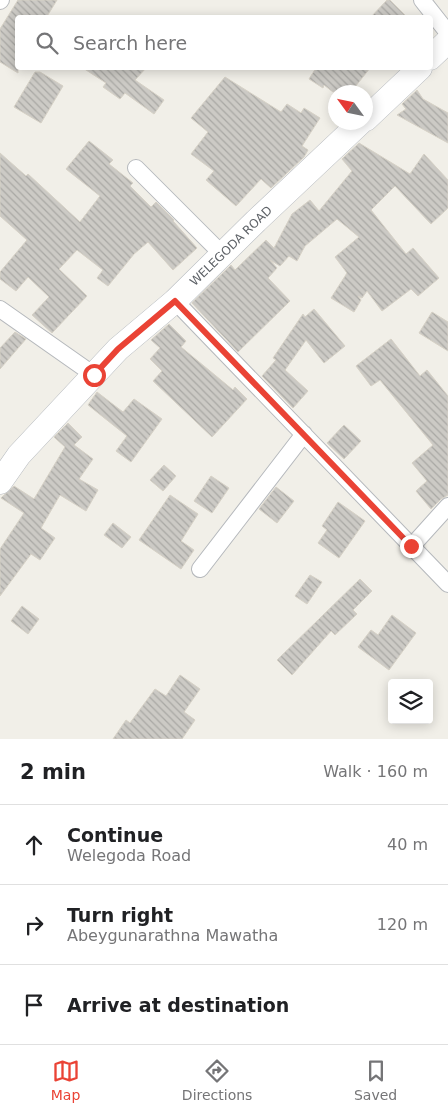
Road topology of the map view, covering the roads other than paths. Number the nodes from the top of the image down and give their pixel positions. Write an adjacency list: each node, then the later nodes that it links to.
1 (422, 0): 2 (street)
2 (448, 34)
3 (448, 41): 4 (street)
4 (433, 55)
5 (418, 70): 6 (street)
6 (373, 112)
7 (353, 130): 9 (street, WELEGODA ROAD)
8 (136, 168): 9 (street)
9 (222, 254): 10 (street, WELEGODA ROAD)
10 (175, 301): 12 (street, WELEGODA ROAD); 13 (street)
11 (0, 309): 12 (street)
12 (94, 375): 14 (street, WELEGODA ROAD)
13 (304, 434): 16 (street); 17 (street)
14 (0, 482)
15 (448, 506): 16 (street)
16 (411, 546): 18 (street)
17 (200, 569)
18 (448, 584)

